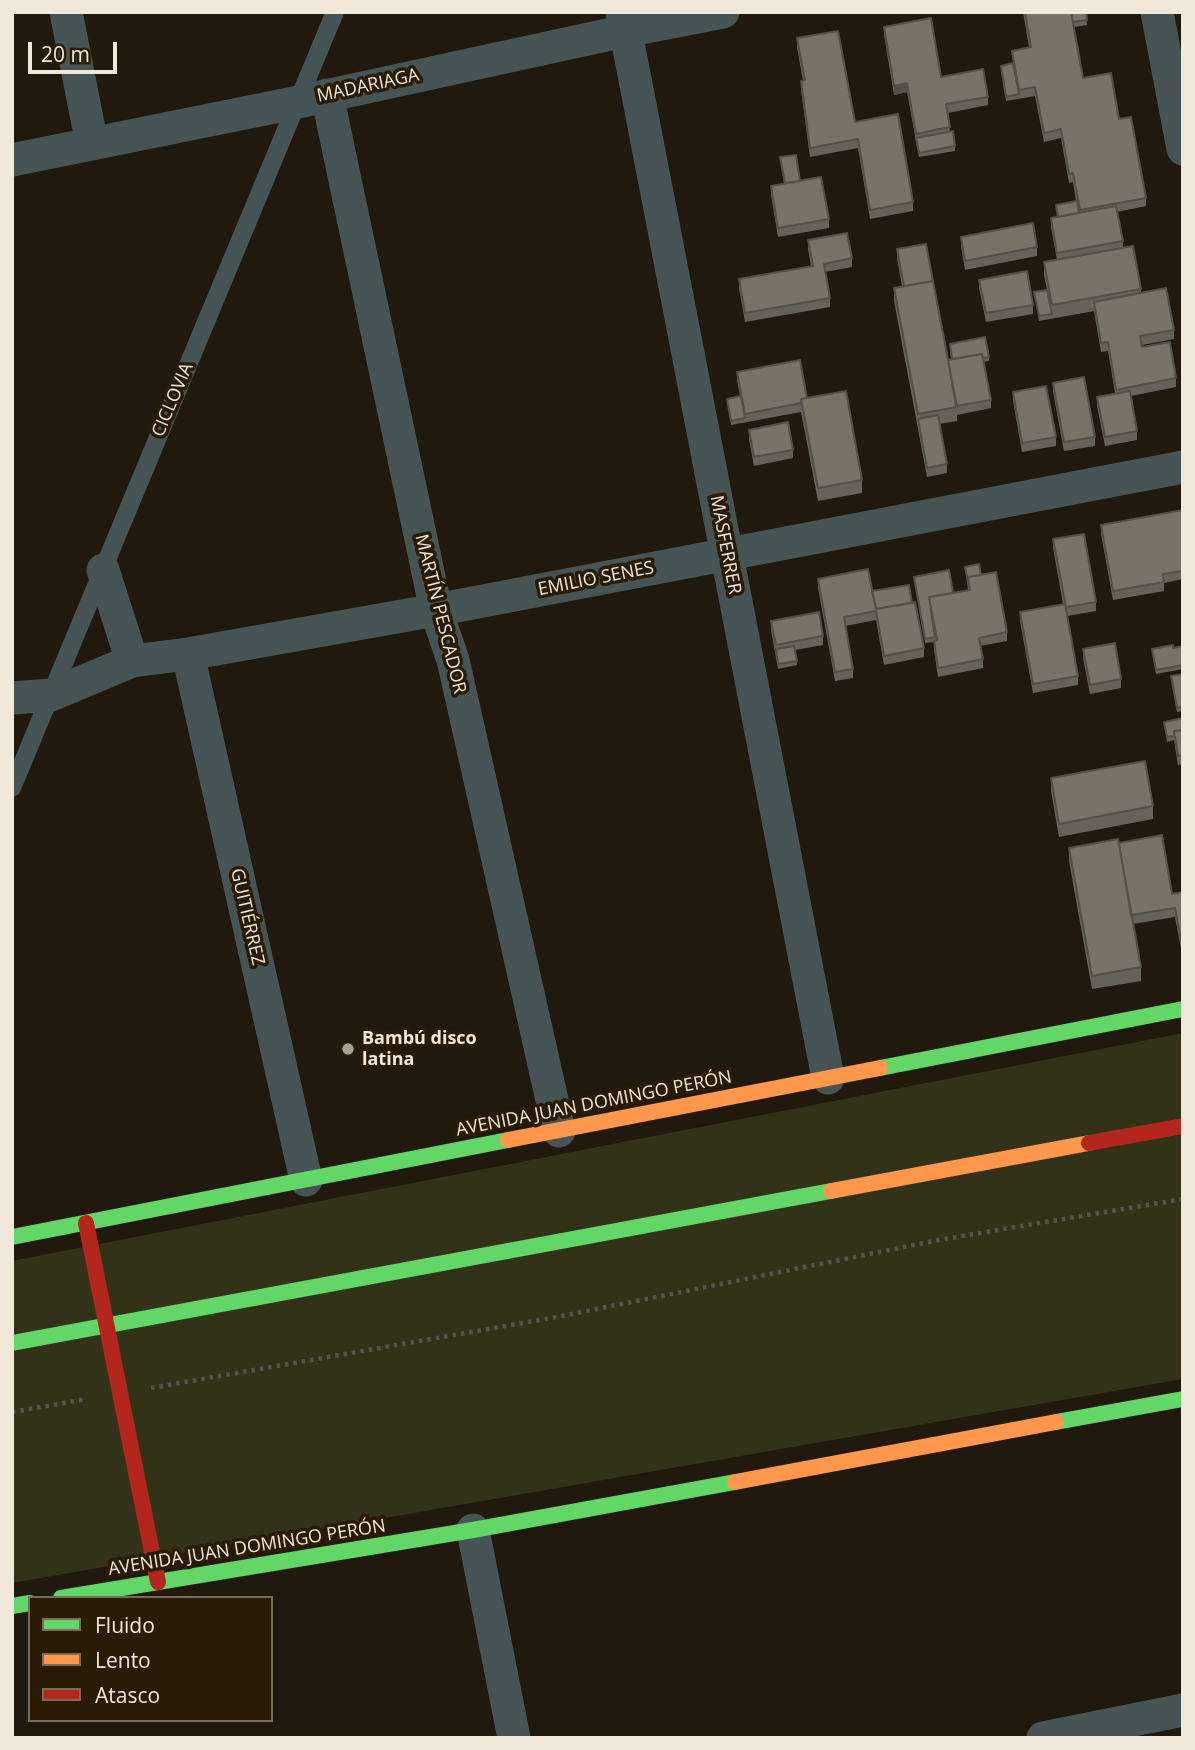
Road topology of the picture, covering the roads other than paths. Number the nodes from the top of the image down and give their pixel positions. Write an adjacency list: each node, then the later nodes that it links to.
1 (66, 12): 7 (street)
2 (335, 12): 6 (lane, CICLOVIA)
3 (723, 12): 5 (street, MADARIAGA)
4 (1157, 12): 8 (street)
5 (624, 21): 6 (street, MADARIAGA); 11 (street, MASFERRER)
6 (313, 98): 7 (street, MADARIAGA); 12 (lane, CICLOVIA); 13 (street, MARTÍN PESCADOR)
7 (92, 144): 9 (street, MADARIAGA)
8 (1183, 149)
9 (12, 160)
10 (1183, 467): 11 (street, EMILIO SENES)
11 (726, 554): 13 (street, EMILIO SENES); 20 (street, MASFERRER)
12 (103, 570): 15 (street); 16 (lane, CICLOVIA)
13 (436, 610): 14 (street, EMILIO SENES); 22 (street, MARTÍN PESCADOR)
14 (188, 654): 15 (street, EMILIO SENES); 23 (street, GUITIÉRREZ)
15 (132, 661): 16 (street, EMILIO SENES)
16 (51, 695): 17 (street, EMILIO SENES); 18 (lane, CICLOVIA)
17 (12, 698)
18 (12, 788)
19 (1183, 1009): 20 (main road, AVENIDA JUAN DOMINGO PERÓN)
20 (828, 1078): 22 (main road, AVENIDA JUAN DOMINGO PERÓN)
21 (1183, 1126): 26 (main road)
22 (559, 1131): 23 (main road, AVENIDA JUAN DOMINGO PERÓN)
23 (306, 1180): 24 (main road, AVENIDA JUAN DOMINGO PERÓN)
24 (86, 1223): 25 (main road, AVENIDA JUAN DOMINGO PERÓN); 26 (main road)
25 (12, 1237)
26 (106, 1325): 27 (main road); 30 (main road)
27 (12, 1343)
28 (1183, 1399): 29 (main road, AVENIDA JUAN DOMINGO PERÓN)
29 (473, 1531): 30 (main road, AVENIDA JUAN DOMINGO PERÓN); 33 (street)
30 (158, 1582): 31 (main road, AVENIDA JUAN DOMINGO PERÓN)
31 (73, 1596)
32 (1183, 1710): 34 (street)
33 (514, 1738)
34 (1043, 1738)

